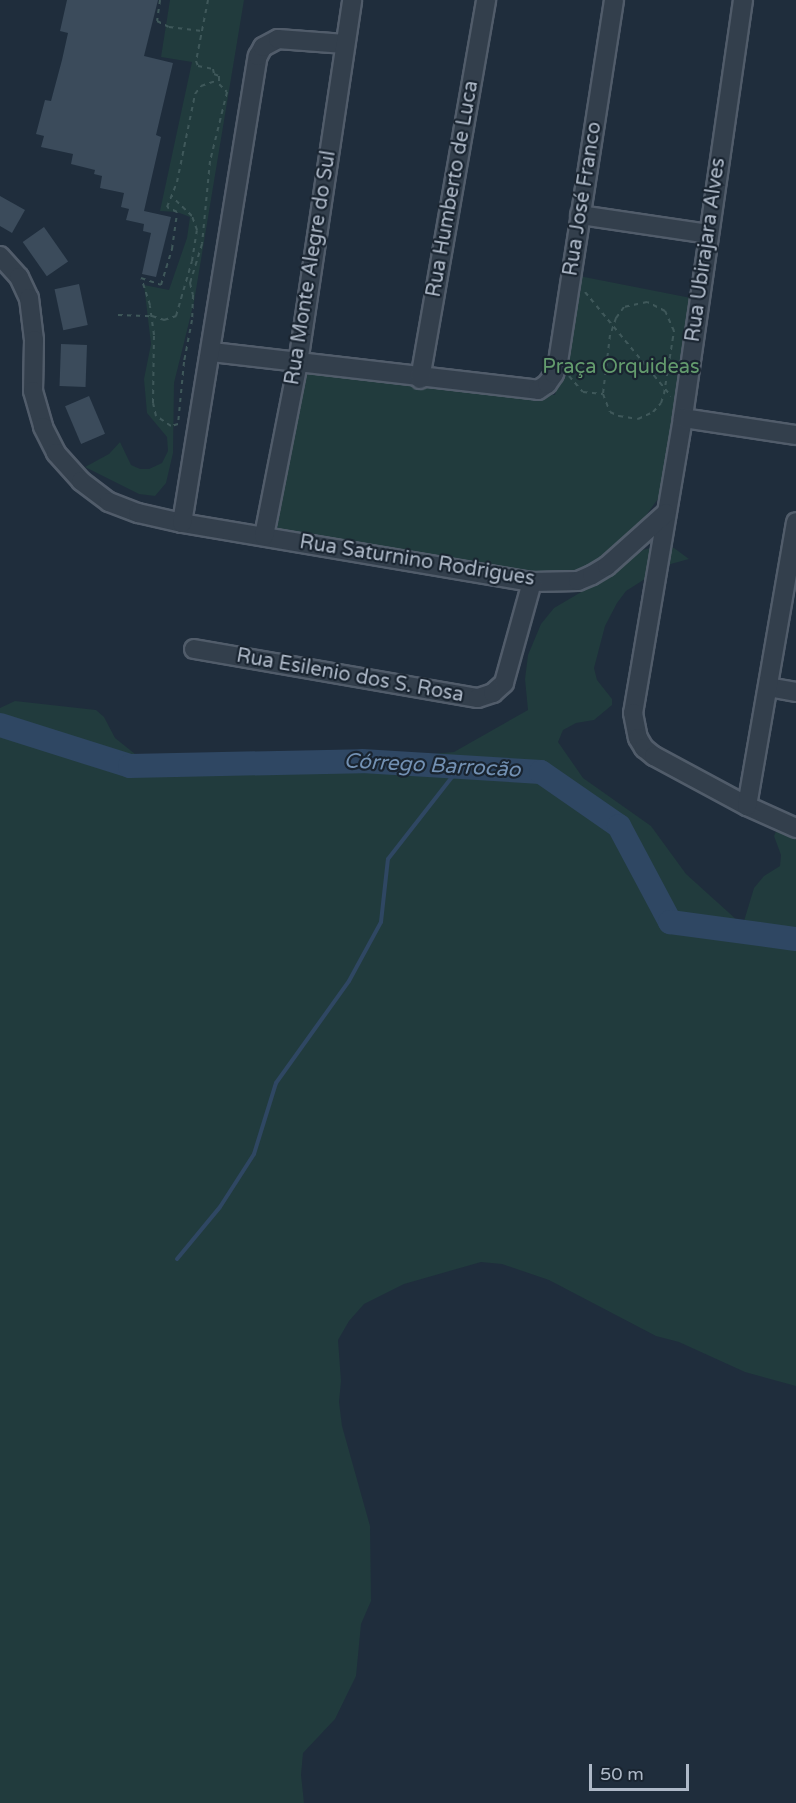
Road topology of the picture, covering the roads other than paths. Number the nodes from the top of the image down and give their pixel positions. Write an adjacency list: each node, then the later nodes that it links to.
1 (352, 0): 5 (street, Rua Monte Alegre do Sul)
2 (486, 0): 11 (street, Rua Humberto de Luca)
3 (614, 0): 6 (street, Rua José Franco)
4 (743, 0): 7 (street, Rua Ubirajara Alves)
5 (345, 44): 9 (street); 10 (street, Rua Monte Alegre do Sul)
6 (580, 215): 7 (street); 11 (street, Rua José Franco)
7 (708, 234): 12 (street, Rua Ubirajara Alves)
8 (0, 256): 16 (street, Rua Saturnino Rodrigues)
9 (212, 352): 10 (street); 16 (street)
10 (298, 363): 11 (street); 17 (street, Rua Monte Alegre do Sul)
11 (420, 379)
12 (683, 415): 13 (street); 14 (street, Rua Ubirajara Alves)
13 (796, 435)
14 (666, 513): 19 (street, Rua Saturnino Rodrigues); 23 (street, Rua Ubirajara Alves)
15 (796, 522): 18 (street)
16 (182, 523): 17 (street, Rua Saturnino Rodrigues)
17 (264, 536): 19 (street, Rua Saturnino Rodrigues)
18 (793, 567): 21 (street)
19 (532, 582): 20 (street, Rua Esilenio dos S. Rosa)
20 (194, 649)
21 (768, 687): 22 (street); 23 (street)
22 (796, 692)
23 (747, 806): 24 (street)
24 (796, 828)

